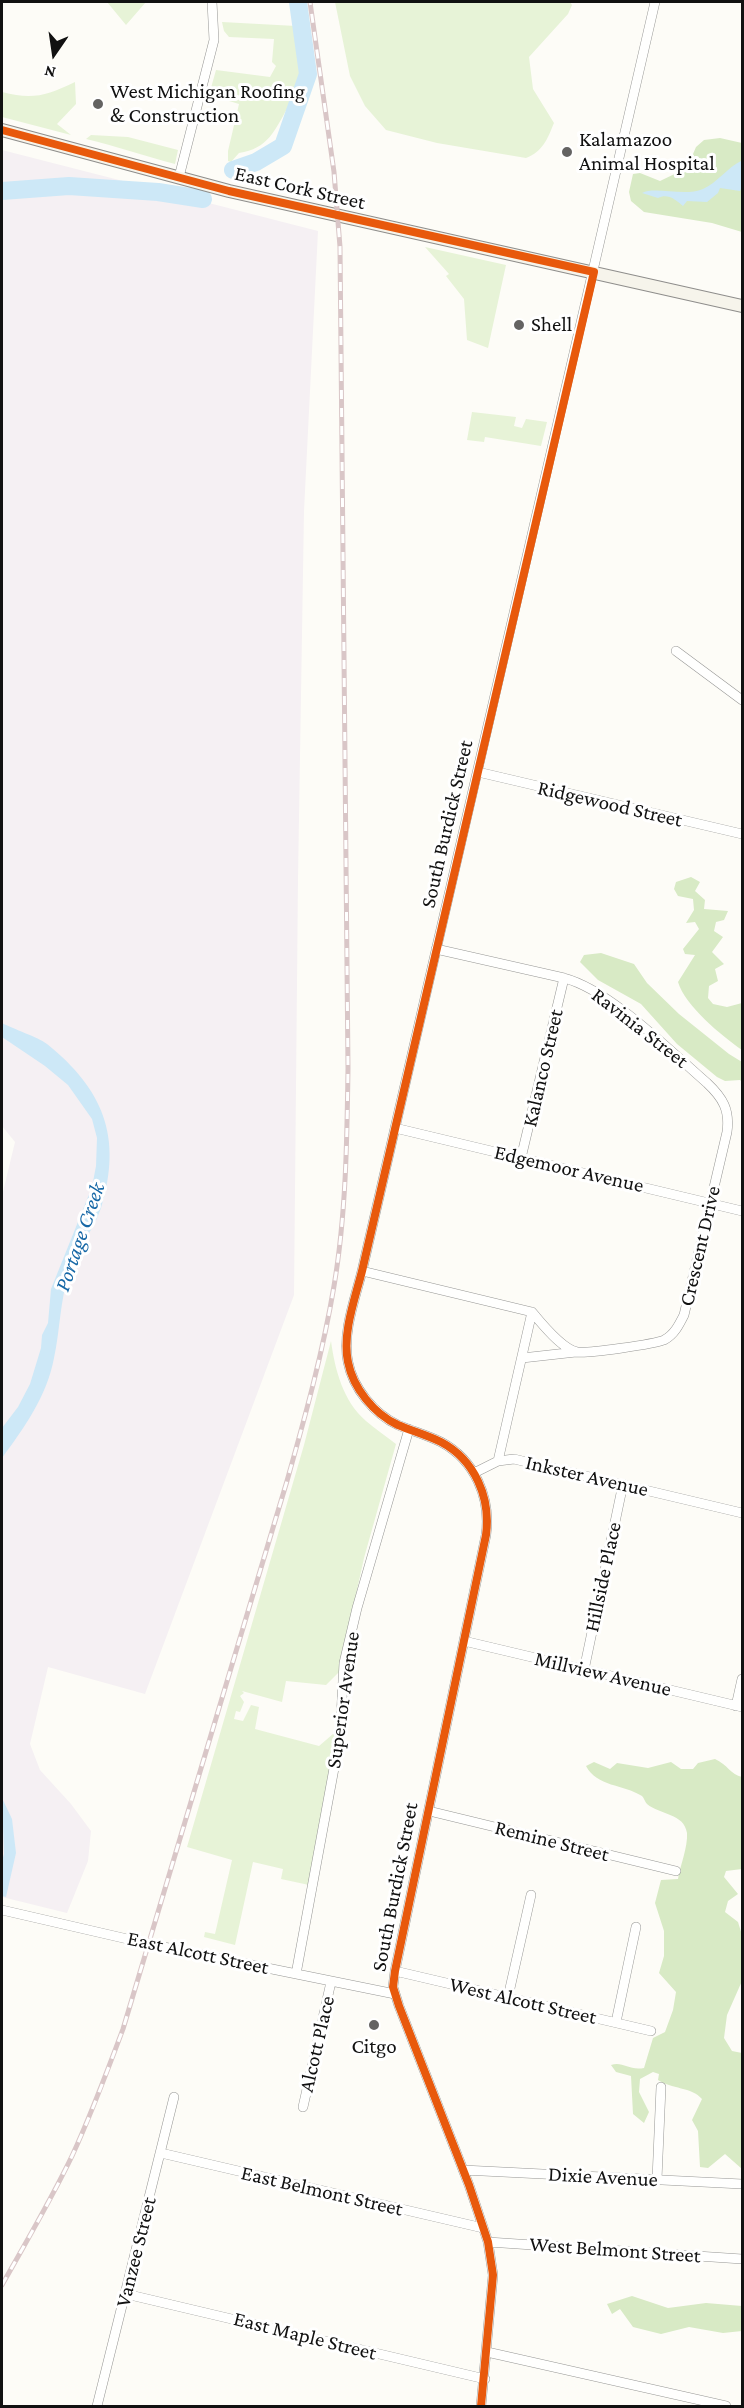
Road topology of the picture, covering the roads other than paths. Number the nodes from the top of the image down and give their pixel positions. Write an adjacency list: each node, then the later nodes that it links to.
1 (212, 2): 4 (street)
2 (655, 2): 5 (street, South Burdick Street)
3 (2, 130): 4 (street, East Cork Street)
4 (179, 177): 5 (street, East Cork Street)
5 (594, 272): 6 (street, East Cork Street); 9 (street, South Burdick Street)
6 (742, 306)
7 (676, 651): 8 (street)
8 (742, 700)
9 (478, 772): 10 (street, Ridgewood Street); 11 (street, South Burdick Street)
10 (742, 834)
11 (436, 949): 12 (street, Ravinia Street); 14 (street, South Burdick Street)
12 (564, 978): 13 (street, Ravinia Street); 15 (street, Kalanco Street)
13 (726, 1104): 16 (street, Crescent Drive)
14 (395, 1128): 15 (street, Edgemoor Avenue); 18 (street, South Burdick Street)
15 (521, 1158): 16 (street, Edgemoor Avenue)
16 (710, 1203): 17 (street, Edgemoor Avenue); 20 (street, Crescent Drive)
17 (742, 1211)
18 (362, 1271): 19 (street); 22 (street, South Burdick Street)
19 (532, 1312): 20 (street); 21 (street)
20 (576, 1352): 21 (street, Crescent Drive)
21 (522, 1358): 23 (street)
22 (409, 1430): 24 (street); 37 (street, Superior Avenue)
23 (498, 1461): 24 (street, Inkster Avenue); 25 (street, Inkster Avenue)
24 (474, 1473): 27 (street, South Burdick Street)
25 (622, 1484): 26 (street, Inkster Avenue); 28 (street, Hillside Place)
26 (742, 1514)
27 (464, 1641): 28 (street, Millview Avenue); 31 (street, South Burdick Street)
28 (584, 1670): 30 (street, Millview Avenue)
29 (742, 1679): 30 (street)
30 (739, 1706)
31 (429, 1811): 32 (street, Remine Street); 36 (street, South Burdick Street)
32 (676, 1871)
33 (531, 1894): 40 (street)
34 (3, 1910): 37 (street, East Alcott Street)
35 (636, 1927): 41 (street)
36 (394, 1971): 39 (street, South Burdick Street); 40 (street, West Alcott Street)
37 (296, 1974): 38 (street, East Alcott Street)
38 (331, 1982): 39 (street, East Alcott Street); 45 (street, Alcott Place)
39 (395, 1994): 47 (street, South Burdick Street)
40 (508, 1997): 41 (street, West Alcott Street)
41 (616, 2022): 42 (street, West Alcott Street)
42 (651, 2031)
43 (661, 2087): 48 (street)
44 (174, 2097): 46 (street, Vanzee Street)
45 (303, 2107)
46 (161, 2153): 50 (street, East Belmont Street); 53 (street, Vanzee Street)
47 (463, 2170): 48 (street, Dixie Avenue); 50 (street, South Burdick Street)
48 (657, 2179): 49 (street, Dixie Avenue)
49 (742, 2184)
50 (483, 2228): 51 (street, South Burdick Street)
51 (488, 2242): 52 (street, West Belmont Street); 54 (street, South Burdick Street)
52 (742, 2259)
53 (126, 2294): 55 (street, East Maple Street); 56 (street, Vanzee Street)
54 (487, 2352): 55 (street, South Burdick Street); 58 (street)
55 (485, 2379): 57 (street, South Burdick Street)
56 (97, 2406)
57 (481, 2406)
58 (726, 2406)

